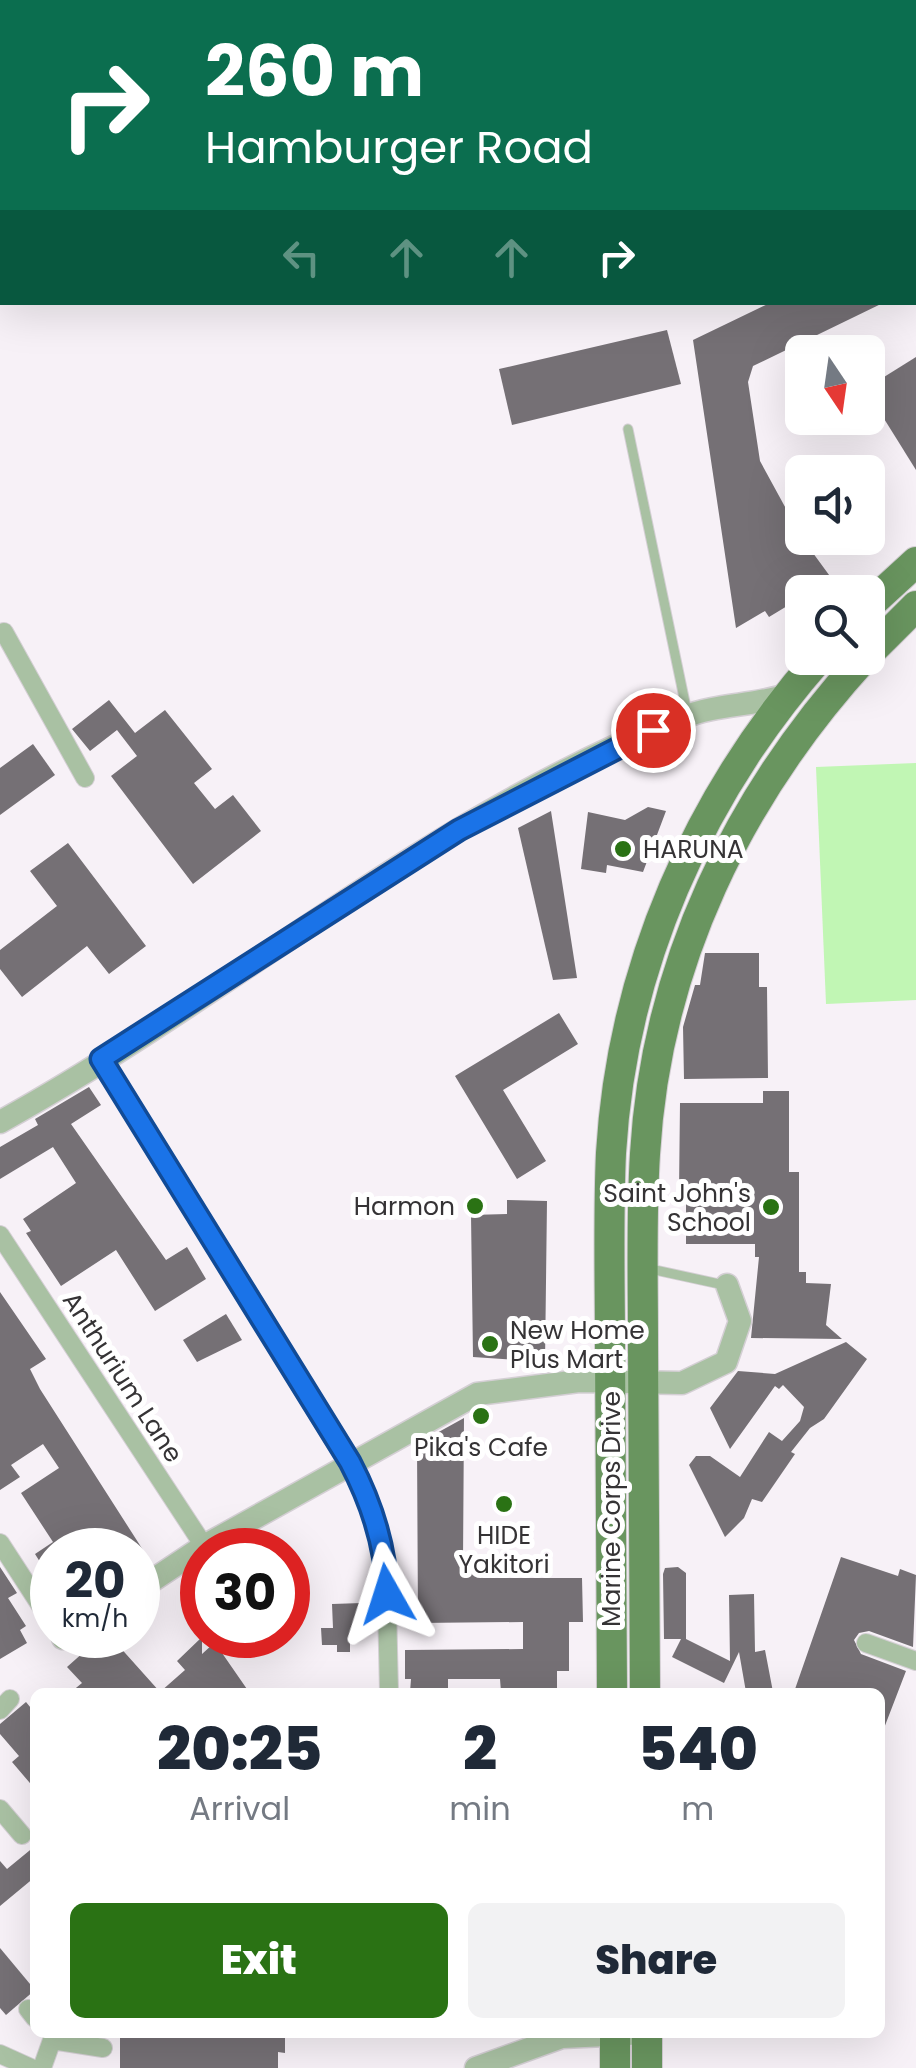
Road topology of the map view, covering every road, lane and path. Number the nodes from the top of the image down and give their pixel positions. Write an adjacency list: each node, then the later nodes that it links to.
1 (628, 429): 10 (lane)
2 (916, 562): 3 (main road)
3 (885, 590)
4 (916, 606): 6 (main road)
5 (4, 632): 11 (street)
6 (885, 637)
7 (804, 675): 9 (main road, Marine Corps Drive)
8 (849, 675): 15 (main road)
9 (787, 695): 10 (street); 17 (main road, Marine Corps Drive)
10 (688, 715): 12 (street)
11 (85, 778)
12 (101, 1059): 13 (street); 19 (street)
13 (0, 1122)
14 (0, 1235): 20 (street, Anthurium Lane)
15 (644, 1267): 16 (lane); 18 (main road)
16 (727, 1285): 18 (street)
17 (610, 1380): 18 (street); 19 (street); 27 (main road, Marine Corps Drive)
18 (644, 1380): 28 (main road)
19 (350, 1462): 21 (street); 26 (street)
20 (192, 1528)
21 (235, 1528)
22 (0, 1543): 23 (street)
23 (30, 1587)
24 (866, 1644): 25 (street)
25 (916, 1661)
26 (389, 1688)
27 (612, 1688)
28 (645, 1688)
29 (0, 1809): 30 (street)
30 (22, 1834)
31 (49, 2038): 39 (street)
32 (58, 2038): 36 (street)
33 (559, 2038): 40 (street)
34 (615, 2038): 41 (main road)
35 (647, 2038): 42 (main road)
36 (103, 2048)
37 (0, 2054): 38 (street)
38 (32, 2068)
39 (42, 2068)
40 (476, 2068)
41 (615, 2068)
42 (647, 2068)

